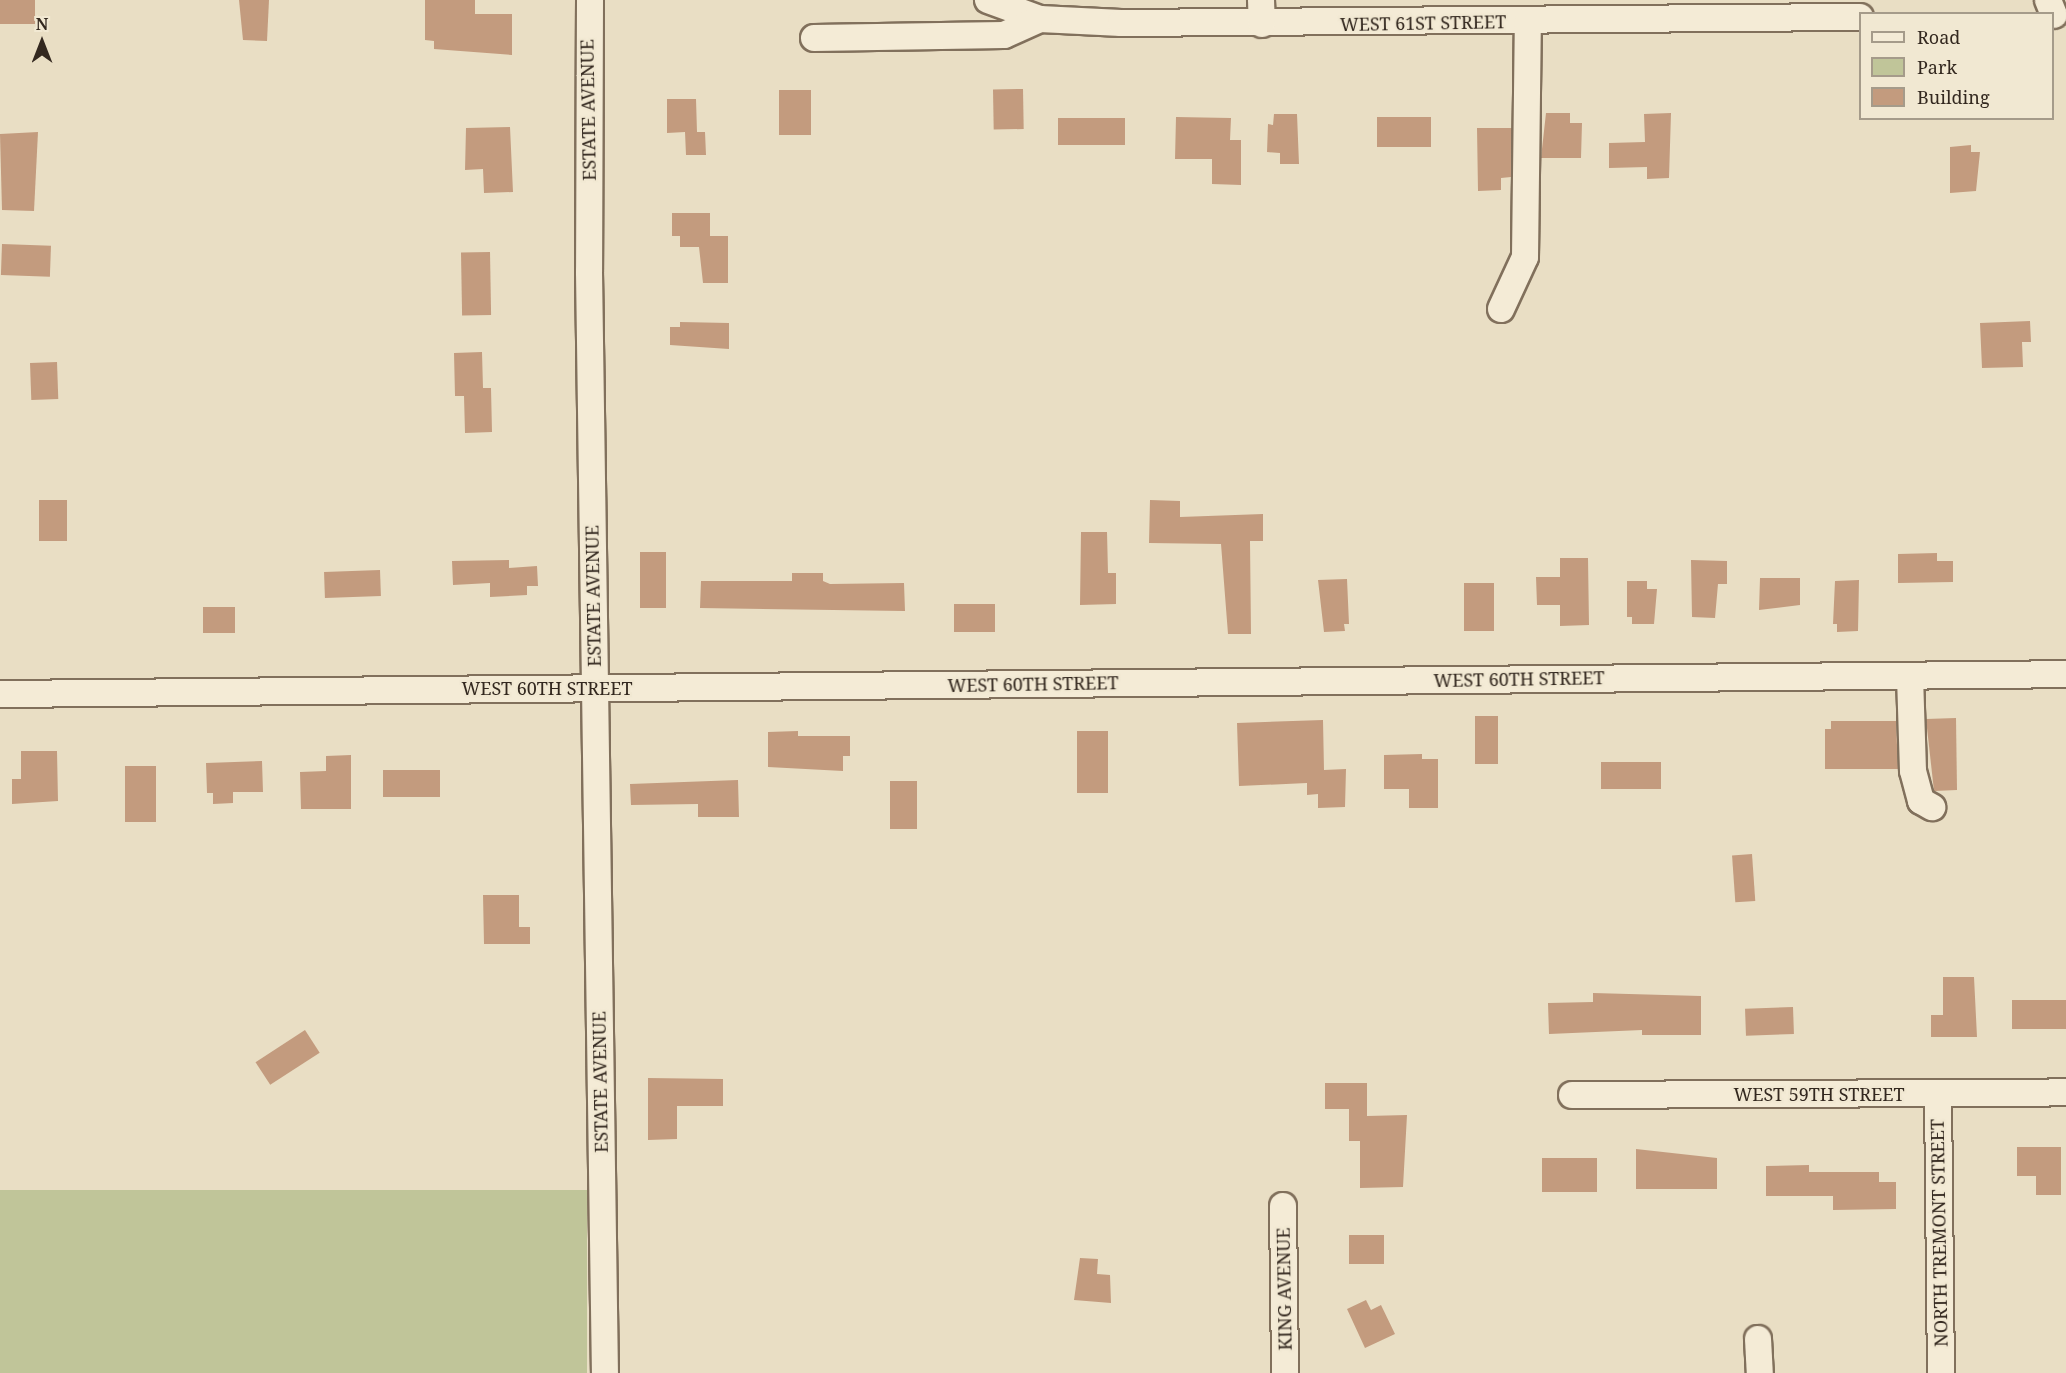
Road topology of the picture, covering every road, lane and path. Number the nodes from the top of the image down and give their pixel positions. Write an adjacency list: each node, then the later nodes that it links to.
1 (590, 0): 11 (street, ESTATE AVENUE)
2 (988, 0): 5 (street, WEST 61ST STREET)
3 (1262, 12): 5 (street, WEST 61ST STREET); 6 (street, WEST 61ST STREET)
4 (1859, 17): 6 (street, WEST 61ST STREET)
5 (1040, 19): 7 (street)
6 (1528, 21): 8 (street)
7 (814, 38)
8 (1501, 309)
9 (2066, 675): 10 (street, WEST 60TH STREET)
10 (1910, 676): 11 (street, WEST 60TH STREET); 13 (street)
11 (594, 687): 12 (street, WEST 60TH STREET); 19 (street, ESTATE AVENUE)
12 (0, 694)
13 (1932, 807)
14 (2066, 1092): 15 (street, WEST 59TH STREET)
15 (1938, 1094): 16 (street, WEST 59TH STREET); 22 (street, NORTH TREMONT STREET)
16 (1572, 1095)
17 (1283, 1206): 20 (street, KING AVENUE)
18 (1758, 1340): 21 (street)
19 (605, 1373)
20 (1285, 1373)
21 (1760, 1373)
22 (1941, 1373)

